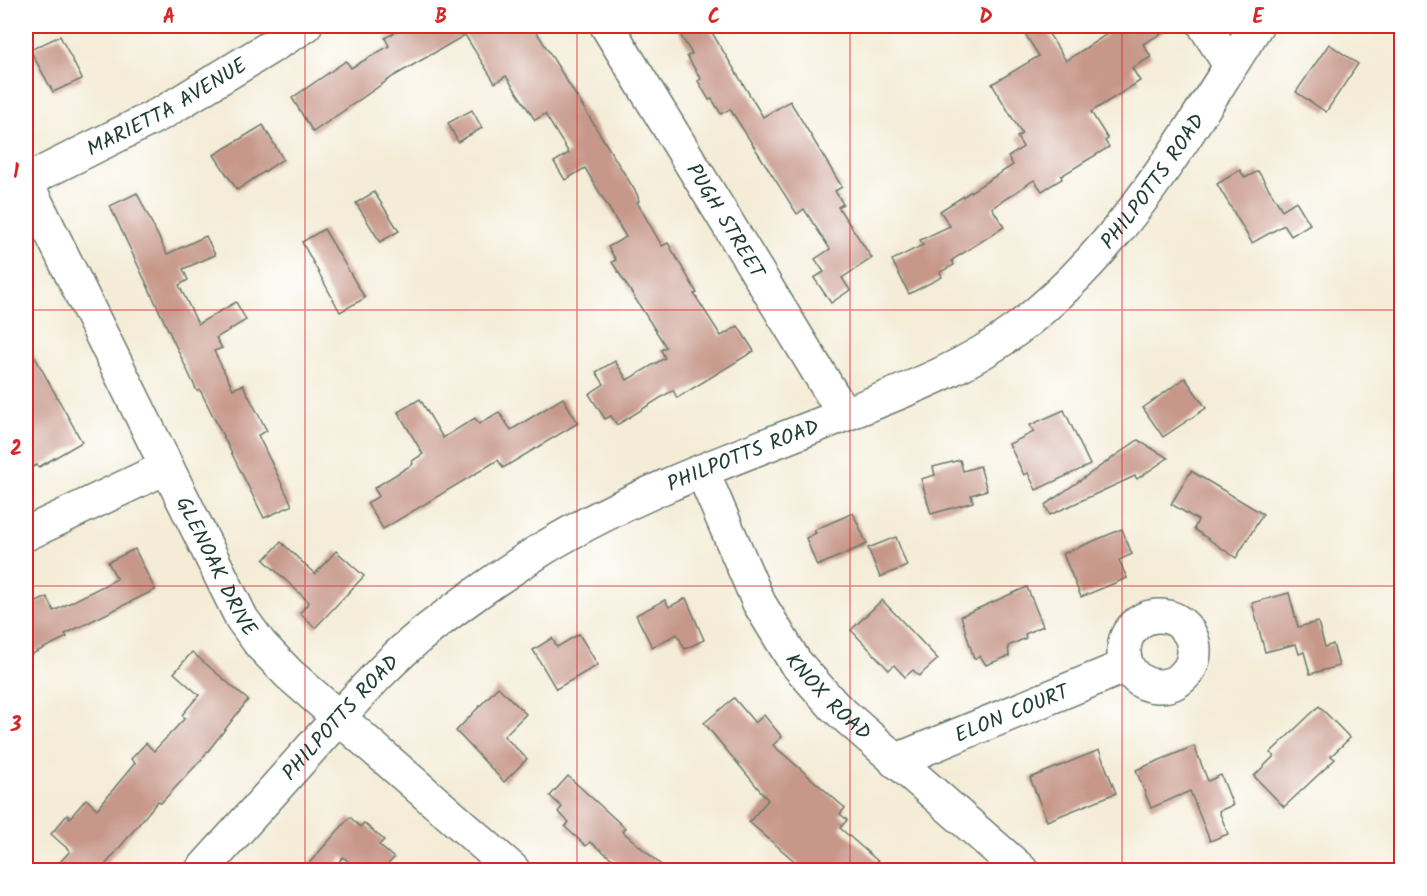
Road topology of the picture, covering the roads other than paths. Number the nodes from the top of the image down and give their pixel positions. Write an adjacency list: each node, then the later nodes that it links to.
1 (305, 26): 6 (street, MARIETTA AVENUE)
2 (607, 26): 7 (street, PUGH STREET)
3 (1205, 26): 5 (street)
4 (1256, 26): 5 (street, PHILPOTTS ROAD)
5 (1230, 65): 7 (street, PHILPOTTS ROAD)
6 (26, 181): 8 (street, GLENOAK DRIVE)
7 (844, 414): 9 (street, PHILPOTTS ROAD)
8 (167, 467): 10 (street); 12 (street, GLENOAK DRIVE)
9 (702, 471): 12 (street, PHILPOTTS ROAD); 13 (street, KNOX ROAD)
10 (26, 534)
11 (1126, 666): 13 (street, ELON COURT)
12 (339, 718): 14 (street, PHILPOTTS ROAD); 15 (street, GLENOAK DRIVE)
13 (895, 761): 16 (street, KNOX ROAD)
14 (202, 870)
15 (513, 870)
16 (1021, 870)

